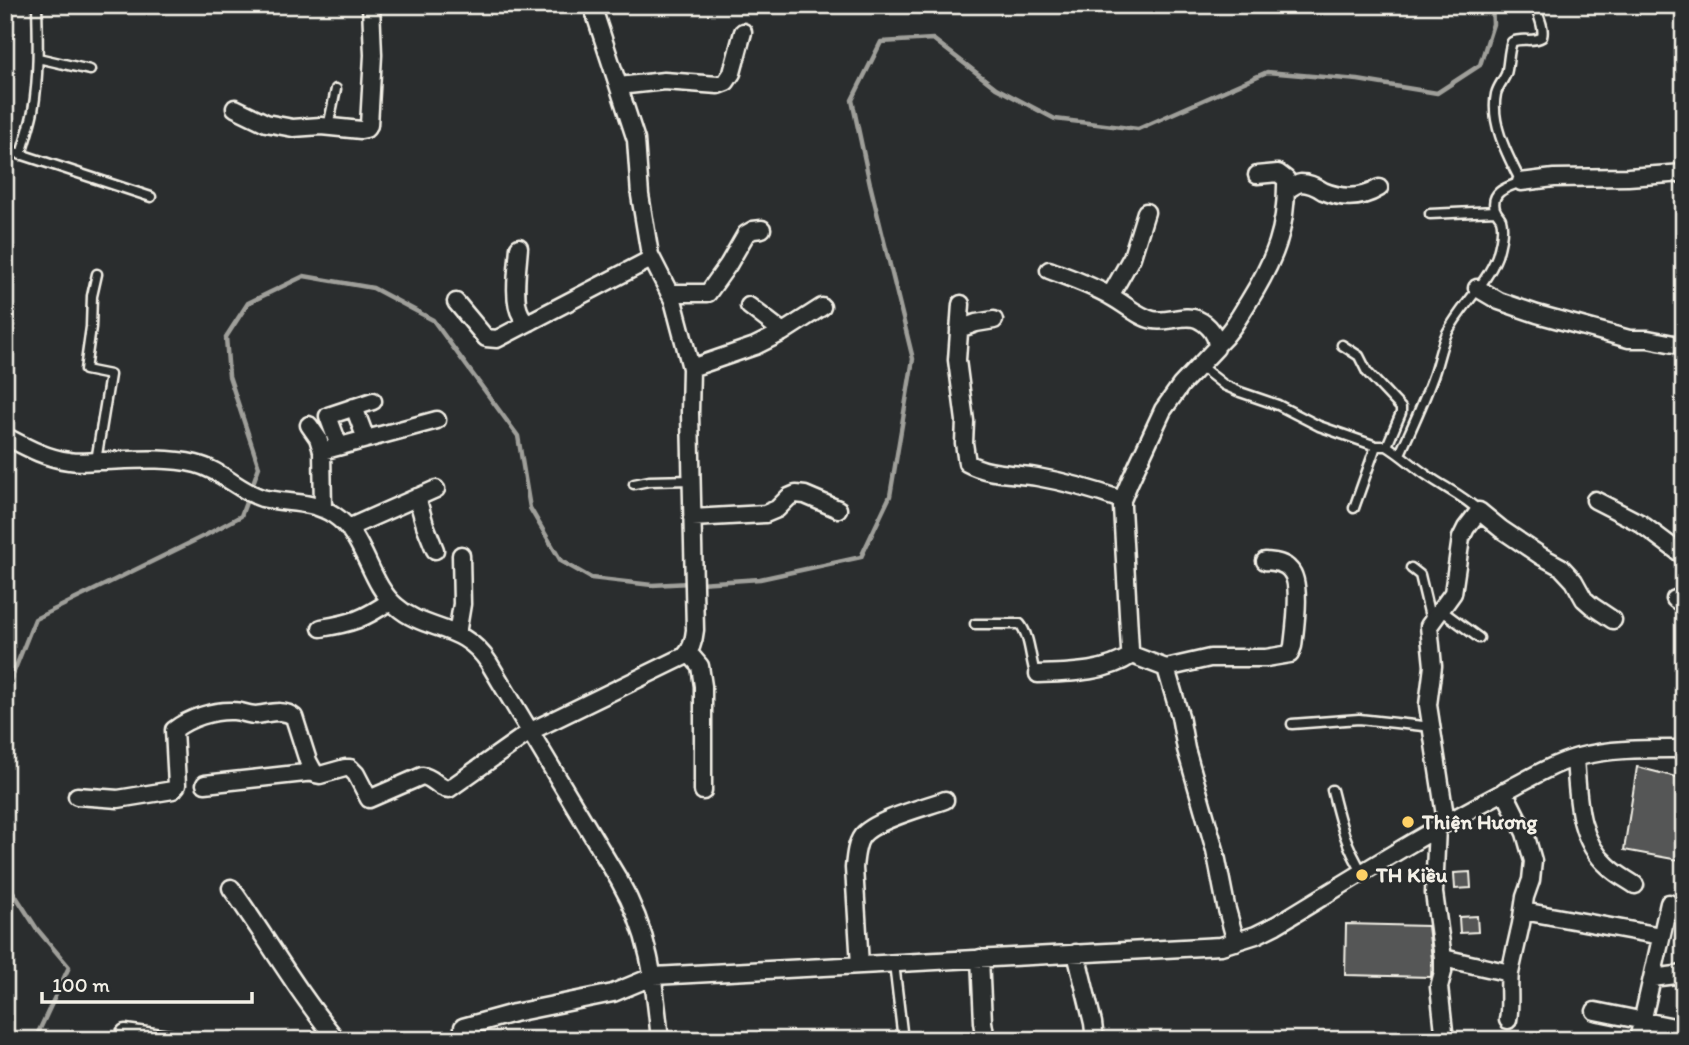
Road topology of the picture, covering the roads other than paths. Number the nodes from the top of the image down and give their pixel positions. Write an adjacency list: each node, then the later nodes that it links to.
1 (37, 5): 6 (lane)
2 (371, 5): 11 (street)
3 (592, 5): 8 (street)
4 (1536, 5): 16 (lane)
5 (743, 32): 8 (street)
6 (38, 58): 7 (lane); 13 (lane)
7 (90, 70)
8 (619, 86): 25 (street)
9 (336, 89): 11 (lane)
10 (235, 108): 11 (street)
11 (328, 127)
12 (5, 149): 13 (lane)
13 (21, 155): 19 (lane)
14 (1684, 173): 16 (street)
15 (1257, 175): 18 (street)
16 (1521, 182): 20 (lane)
17 (1379, 188): 18 (street)
18 (1286, 191): 39 (street)
19 (151, 197)
20 (1496, 211): 22 (lane); 28 (lane)
21 (1146, 212): 30 (street)
22 (1430, 214)
23 (762, 229): 29 (street)
24 (519, 247): 36 (street)
25 (651, 259): 29 (street); 36 (street)
26 (1049, 270): 30 (street)
27 (97, 274): 55 (lane)
28 (1477, 288): 41 (street); 54 (lane)
29 (669, 293): 43 (street)
30 (1110, 296): 39 (street)
31 (456, 302): 36 (street)
32 (961, 304): 37 (street)
33 (749, 306): 38 (street)
34 (822, 307): 38 (street)
35 (994, 320): 37 (street)
36 (530, 322)
37 (959, 329): 60 (street)
38 (783, 332): 43 (street)
39 (1217, 345): 42 (street)
40 (1342, 345): 52 (lane)
41 (1684, 346)
42 (1200, 366): 51 (lane); 60 (street)
43 (691, 368): 56 (street)
44 (373, 401): 45 (street)
45 (354, 407): 49 (street); 50 (street)
46 (437, 420): 49 (street)
47 (309, 425): 53 (street)
48 (5, 436): 55 (street)
49 (366, 439): 50 (street)
50 (339, 446): 53 (street)
51 (1376, 446): 52 (lane); 62 (lane)
52 (1387, 446): 54 (lane)
53 (322, 451): 63 (street)
54 (1400, 454): 65 (lane)
55 (96, 461): 63 (street)
56 (692, 480): 57 (lane); 66 (street)
57 (634, 484)
58 (436, 489): 59 (street)
59 (417, 497): 67 (street); 68 (street)
60 (1122, 500): 81 (street)
61 (1595, 500): 70 (street)
62 (1354, 508)
63 (323, 509): 67 (street)
64 (838, 509): 66 (street)
65 (1479, 511): 74 (street); 75 (street)
66 (692, 518): 80 (street)
67 (348, 528): 73 (street)
68 (435, 550)
69 (461, 555): 78 (street)
70 (1684, 556)
71 (1265, 561): 82 (street)
72 (1411, 568): 74 (lane)
73 (390, 601): 77 (street); 78 (street)
74 (1436, 616): 79 (lane); 85 (street)
75 (1614, 620)
76 (975, 624): 83 (lane)
77 (321, 628)
78 (457, 634): 86 (street)
79 (1479, 638)
80 (688, 652): 86 (street); 92 (street)
81 (1132, 655): 82 (street); 83 (street)
82 (1166, 668): 103 (street)
83 (1038, 674)
84 (1292, 723): 85 (lane)
85 (1432, 727): 96 (street)
86 (531, 731): 89 (street); 111 (street)
87 (1684, 749): 88 (street)
88 (1575, 758): 93 (street); 98 (street)
89 (314, 772): 90 (street); 94 (street)
90 (205, 784)
91 (1332, 790): 97 (lane)
92 (703, 791)
93 (1504, 791): 96 (street); 101 (street)
94 (77, 796)
95 (946, 800): 108 (street)
96 (1442, 825): 97 (street); 106 (street)
97 (1363, 873): 103 (street)
98 (1635, 886)
99 (231, 888): 120 (street)
100 (1669, 903): 102 (street)
101 (1523, 912): 102 (street); 109 (street)
102 (1661, 936): 112 (street)
103 (1236, 942): 104 (street)
104 (1076, 953): 105 (street); 124 (street)
105 (980, 958): 107 (street); 123 (street)
106 (1443, 958): 109 (street); 125 (street)
107 (894, 963): 108 (street); 122 (lane)
108 (860, 965): 111 (street)
109 (1510, 973): 114 (street)
110 (1684, 974): 112 (street)
111 (654, 976): 116 (street); 121 (street)
112 (1652, 978): 115 (street)
113 (1595, 1011): 115 (street)
114 (1508, 1020)
115 (1643, 1020): 117 (street); 126 (street)
116 (463, 1027)
117 (1684, 1029)
118 (125, 1033): 119 (street)
119 (176, 1040)
120 (337, 1040)
121 (660, 1040)
122 (903, 1040)
123 (986, 1040)
124 (1095, 1040)
125 (1446, 1040)
126 (1638, 1040)

